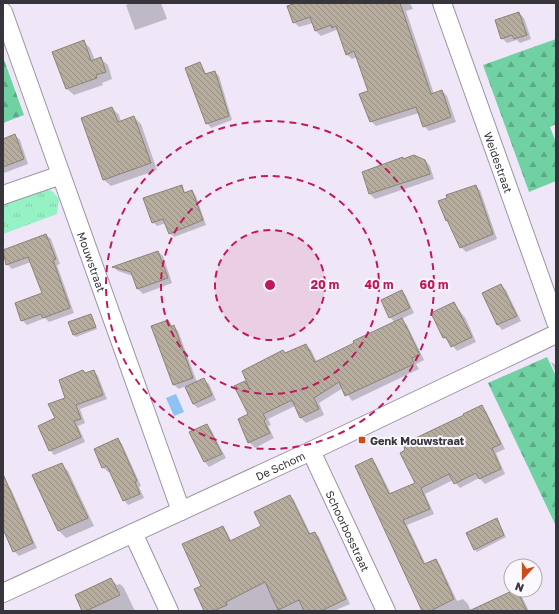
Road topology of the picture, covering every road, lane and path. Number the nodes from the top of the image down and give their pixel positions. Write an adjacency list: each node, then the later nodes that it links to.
1 (442, 3): 5 (street, Weidestraat)
2 (3, 12): 3 (street, Mouwstraat)
3 (61, 175): 4 (street); 8 (street, Mouwstraat)
4 (3, 195)
5 (556, 322)
6 (556, 334): 7 (street, De Schom)
7 (311, 451): 8 (street, De Schom); 12 (street, Schoorbosstraat)
8 (181, 511): 9 (street, De Schom)
9 (133, 533): 10 (street, De Schom); 11 (street)
10 (3, 593)
11 (169, 611)
12 (386, 611)

